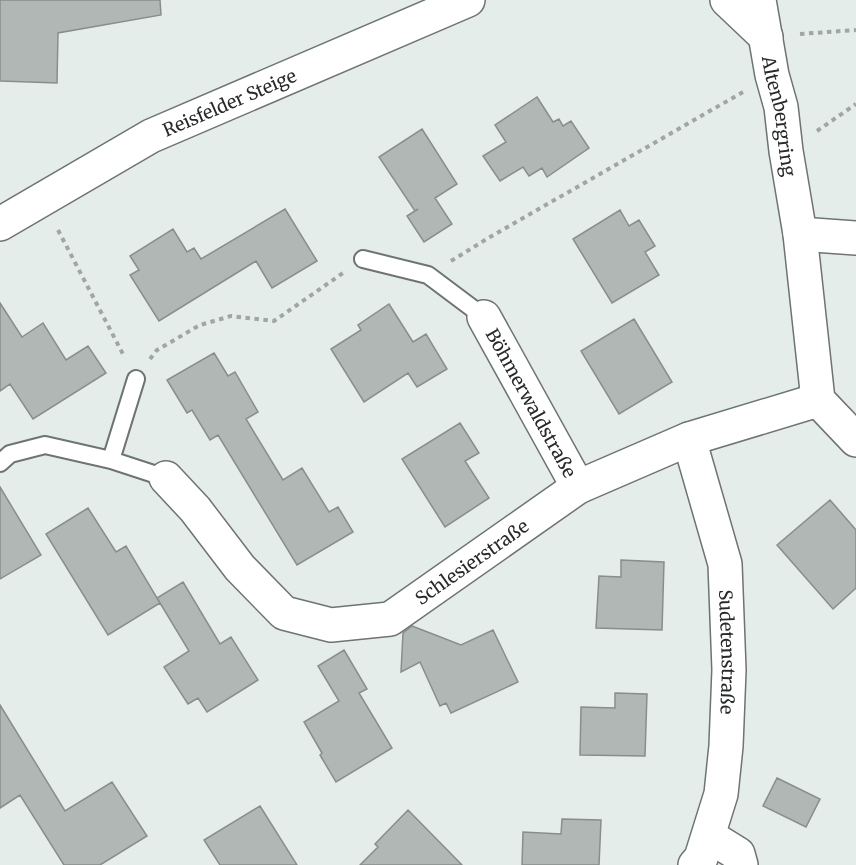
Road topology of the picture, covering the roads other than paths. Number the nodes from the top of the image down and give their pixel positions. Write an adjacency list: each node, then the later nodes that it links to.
1 (468, 0): 5 (street, Reisfelder Steige)
2 (728, 0): 4 (street)
3 (759, 0): 4 (street, Altenbergring)
4 (766, 37): 6 (street, Altenbergring)
5 (0, 224)
6 (800, 234): 7 (street); 11 (street, Altenbergring)
7 (856, 238)
8 (363, 259): 9 (lane)
9 (484, 318): 17 (street, Böhmerwaldstraße)
10 (136, 379): 14 (lane)
11 (818, 400): 12 (street, Schlesierstraße); 13 (street)
12 (689, 438): 17 (street, Schlesierstraße); 18 (street, Sudetenstraße)
13 (856, 440)
14 (111, 460): 15 (lane); 16 (lane)
15 (0, 463)
16 (166, 478): 17 (street, Schlesierstraße)
17 (578, 488)
18 (709, 836): 19 (street, Sudetenstraße); 20 (street)
19 (695, 865)
20 (741, 865)

